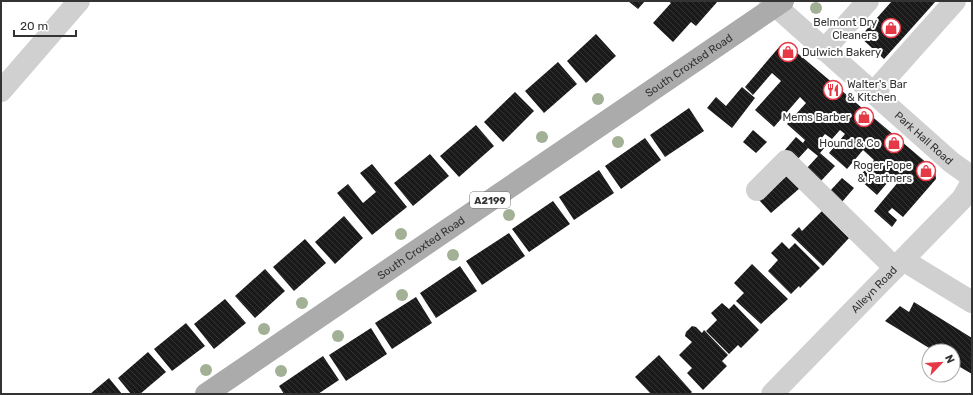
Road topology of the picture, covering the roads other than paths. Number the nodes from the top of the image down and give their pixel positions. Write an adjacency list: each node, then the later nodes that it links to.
1 (79, 1): 6 (street)
2 (868, 1): 5 (street)
3 (955, 1): 7 (street)
4 (776, 3): 5 (street, Park Hall Road); 13 (main road, South Croxted Road / A2199)
5 (824, 50): 7 (street, Park Hall Road)
6 (1, 91)
7 (873, 93): 8 (street, Park Hall Road)
8 (972, 177)
9 (972, 182): 11 (street, Alleyn Road)
10 (757, 190): 11 (street)
11 (899, 264): 12 (street); 14 (street, Alleyn Road)
12 (972, 302)
13 (206, 394)
14 (772, 394)

